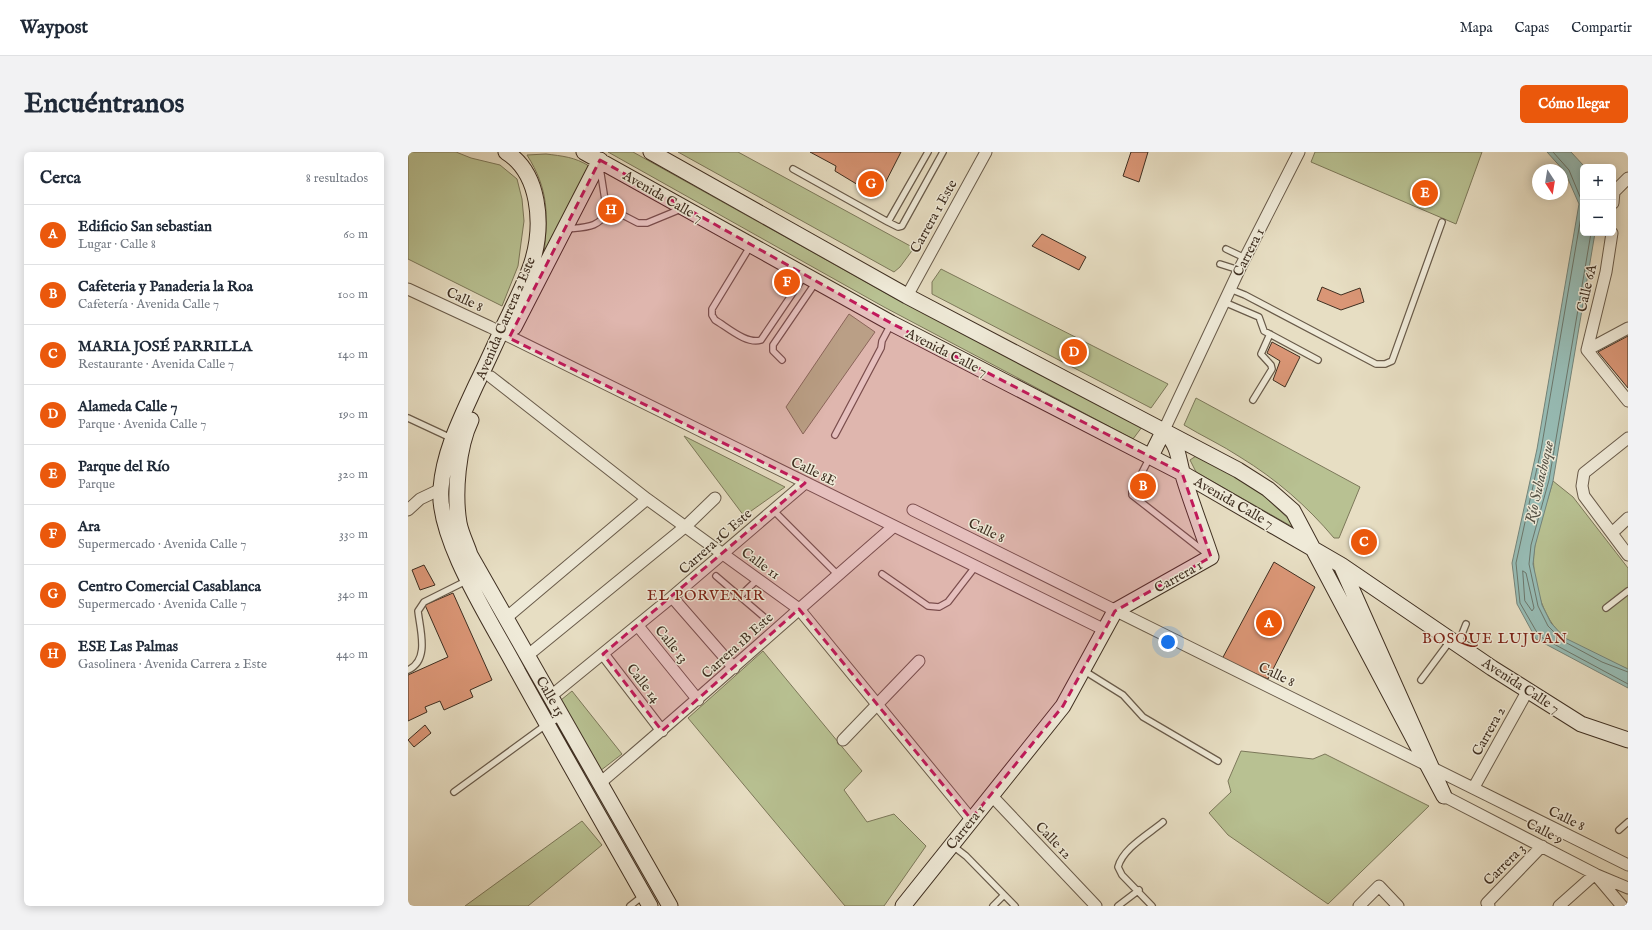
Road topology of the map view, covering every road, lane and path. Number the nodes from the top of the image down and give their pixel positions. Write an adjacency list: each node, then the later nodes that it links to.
1 (501, 152): 2 (main road)
2 (507, 152): 32 (main road, Avenida Carrera 2 Este)
3 (584, 152): 9 (main road, Avenida Calle 7)
4 (651, 152): 27 (main road, Avenida Calle 7)
5 (928, 152): 15 (lane)
6 (943, 152): 15 (lane)
7 (986, 152): 27 (street, Carrera 1 Este)
8 (1299, 152): 21 (street, Carrera 1)
9 (600, 160): 13 (main road, Avenida Calle 7); 14 (lane); 17 (main road, Avenida Carrera 2 Este)
10 (793, 169): 15 (lane)
11 (1628, 178): 12 (street)
12 (1613, 200)
13 (684, 208): 14 (lane); 19 (main road, Avenida Calle 7)
14 (610, 209): 17 (lane)
15 (888, 222)
16 (1442, 222): 26 (lane)
17 (564, 229): 32 (main road, Avenida Carrera 2 Este)
18 (1612, 236): 33 (street, Calle 6A)
19 (751, 245): 24 (main road, Avenida Calle 7); 24 (lane)
20 (1226, 249): 21 (lane)
21 (1245, 258): 23 (street, Carrera 1)
22 (1220, 264): 23 (lane)
23 (1239, 270): 26 (street, Carrera 1)
24 (811, 278): 29 (main road, Avenida Calle 7); 34 (lane)
25 (408, 289): 32 (street, Calle 8)
26 (1230, 289): 28 (street, Carrera 1)
27 (907, 296): 40 (main road, Avenida Calle 7)
28 (1224, 302): 31 (lane); 40 (street, Carrera 1)
29 (891, 323): 41 (lane); 44 (main road, Avenida Calle 7)
30 (1628, 328): 33 (street)
31 (1270, 334): 35 (lane); 37 (lane)
32 (505, 335): 36 (main road, Avenida Carrera 2 Este); 42 (main road, Avenida Carrera 2 Este); 47 (street, Calle 8E)
33 (1588, 350): 38 (street)
34 (782, 360)
35 (1318, 360)
36 (491, 377): 46 (main road, Avenida Carrera 2 Este); 50 (street, Calle 11)
37 (1253, 400)
38 (1628, 401)
39 (408, 418): 42 (lane)
40 (1164, 430): 44 (main road); 45 (main road, Carrera 1); 101 (main road, Avenida Calle 7)
41 (835, 435)
42 (452, 438): 48 (main road, Avenida Carrera 2 Este)
43 (1628, 438): 57 (street)
44 (1151, 456): 45 (main road, Avenida Calle 7); 60 (lane)
45 (1182, 473): 60 (main road, Carrera 1); 61 (main road, Avenida Calle 7)
46 (457, 478): 75 (main road, Calle 15)
47 (805, 483): 52 (street, Carrera 1C Este); 56 (street, Calle 8E)
48 (441, 489): 51 (street); 67 (main road, Calle 15)
49 (715, 498): 55 (street)
50 (647, 499): 55 (street, Calle 11); 75 (street)
51 (408, 510)
52 (773, 510): 58 (street, Carrera 1C Este); 64 (lane)
53 (913, 510): 73 (street, Calle 8)
54 (1628, 518): 57 (street)
55 (686, 526): 58 (street, Calle 11); 81 (street)
56 (893, 527): 62 (street, Calle 8E); 64 (street, Carrera 1B Este)
57 (1612, 533): 59 (street)
58 (722, 554): 66 (street, Calle 11); 70 (street, Carrera 1C Este)
59 (1628, 555)
60 (1211, 557): 73 (main road, Carrera 1)
61 (1341, 565): 79 (main road, Avenida Calle 7); 101 (main road)
62 (975, 567): 63 (lane); 78 (street, Calle 8E)
63 (882, 574)
64 (838, 575): 72 (street, Carrera 1B Este)
65 (716, 576): 69 (lane)
66 (758, 579): 69 (lane); 72 (street, Calle 11)
67 (469, 580): 84 (lane); 92 (main road, Calle 15)
68 (1628, 591): 71 (lane)
69 (740, 596): 74 (lane)
70 (672, 598): 77 (street, Carrera 1C Este); 83 (street)
71 (1606, 608)
72 (799, 609): 83 (street, Carrera 1B Este); 90 (street, Calle 11)
73 (1115, 611): 78 (main road, Carrera 1); 98 (street, Calle 8)
74 (764, 617)
75 (506, 618): 81 (main road, Calle 15)
76 (1466, 624): 79 (lane)
77 (638, 626): 80 (street, Carrera 1C Este); 89 (street, Calle 13)
78 (1105, 630): 85 (main road, Carrera 1)
79 (1455, 642): 86 (lane); 87 (main road, Avenida Calle 7)
80 (603, 654): 88 (street, Carrera 1C Este); 93 (street, Calle 14)
81 (528, 656): 88 (main road, Calle 15)
82 (919, 661): 90 (street)
83 (734, 668): 89 (street, Carrera 1B Este)
84 (408, 670)
85 (1083, 670): 96 (lane); 100 (main road, Carrera 1)
86 (1421, 680)
87 (1528, 690): 95 (main road, Avenida Calle 7); 98 (street, Carrera 2)
88 (551, 696): 91 (main road, Calle 15)
89 (698, 700): 93 (street, Carrera 1B Este)
90 (876, 705): 94 (street); 102 (street, Calle 11)
91 (562, 716): 92 (lane); 97 (main road, Calle 15)
92 (547, 724): 99 (lane); 113 (main road, Calle 15)
93 (662, 731): 97 (street, Carrera 1B Este)
94 (843, 740)
95 (1628, 740)
96 (1218, 761)
97 (600, 783): 116 (main road, Calle 15)
98 (1474, 787): 108 (street, Calle 8)
99 (454, 792)
100 (991, 795): 102 (main road, Carrera 1); 120 (street, Calle 12)
101 (1444, 796): 107 (street, Calle 9)
102 (971, 819): 106 (main road, Carrera 1)
103 (1163, 822): 111 (lane)
104 (1628, 822): 105 (lane)
105 (1619, 830)
106 (951, 844): 112 (lane); 117 (main road, Carrera 1)
107 (1542, 846): 109 (street, Calle 9); 114 (street, Carrera 3)
108 (1628, 865)
109 (1595, 874): 110 (street); 125 (street); 126 (street, Calle 9)
110 (1628, 888)
111 (1139, 890): 121 (lane); 122 (lane)
112 (1004, 895): 118 (lane); 119 (lane)
113 (647, 901): 115 (lane)
114 (1488, 904)
115 (630, 906)
116 (670, 906)
117 (903, 906)
118 (994, 906)
119 (1015, 906)
120 (1096, 906)
121 (1118, 906)
122 (1152, 906)
123 (1359, 906): 124 (street)
124 (1398, 906)
125 (1559, 906)
126 (1622, 906)

